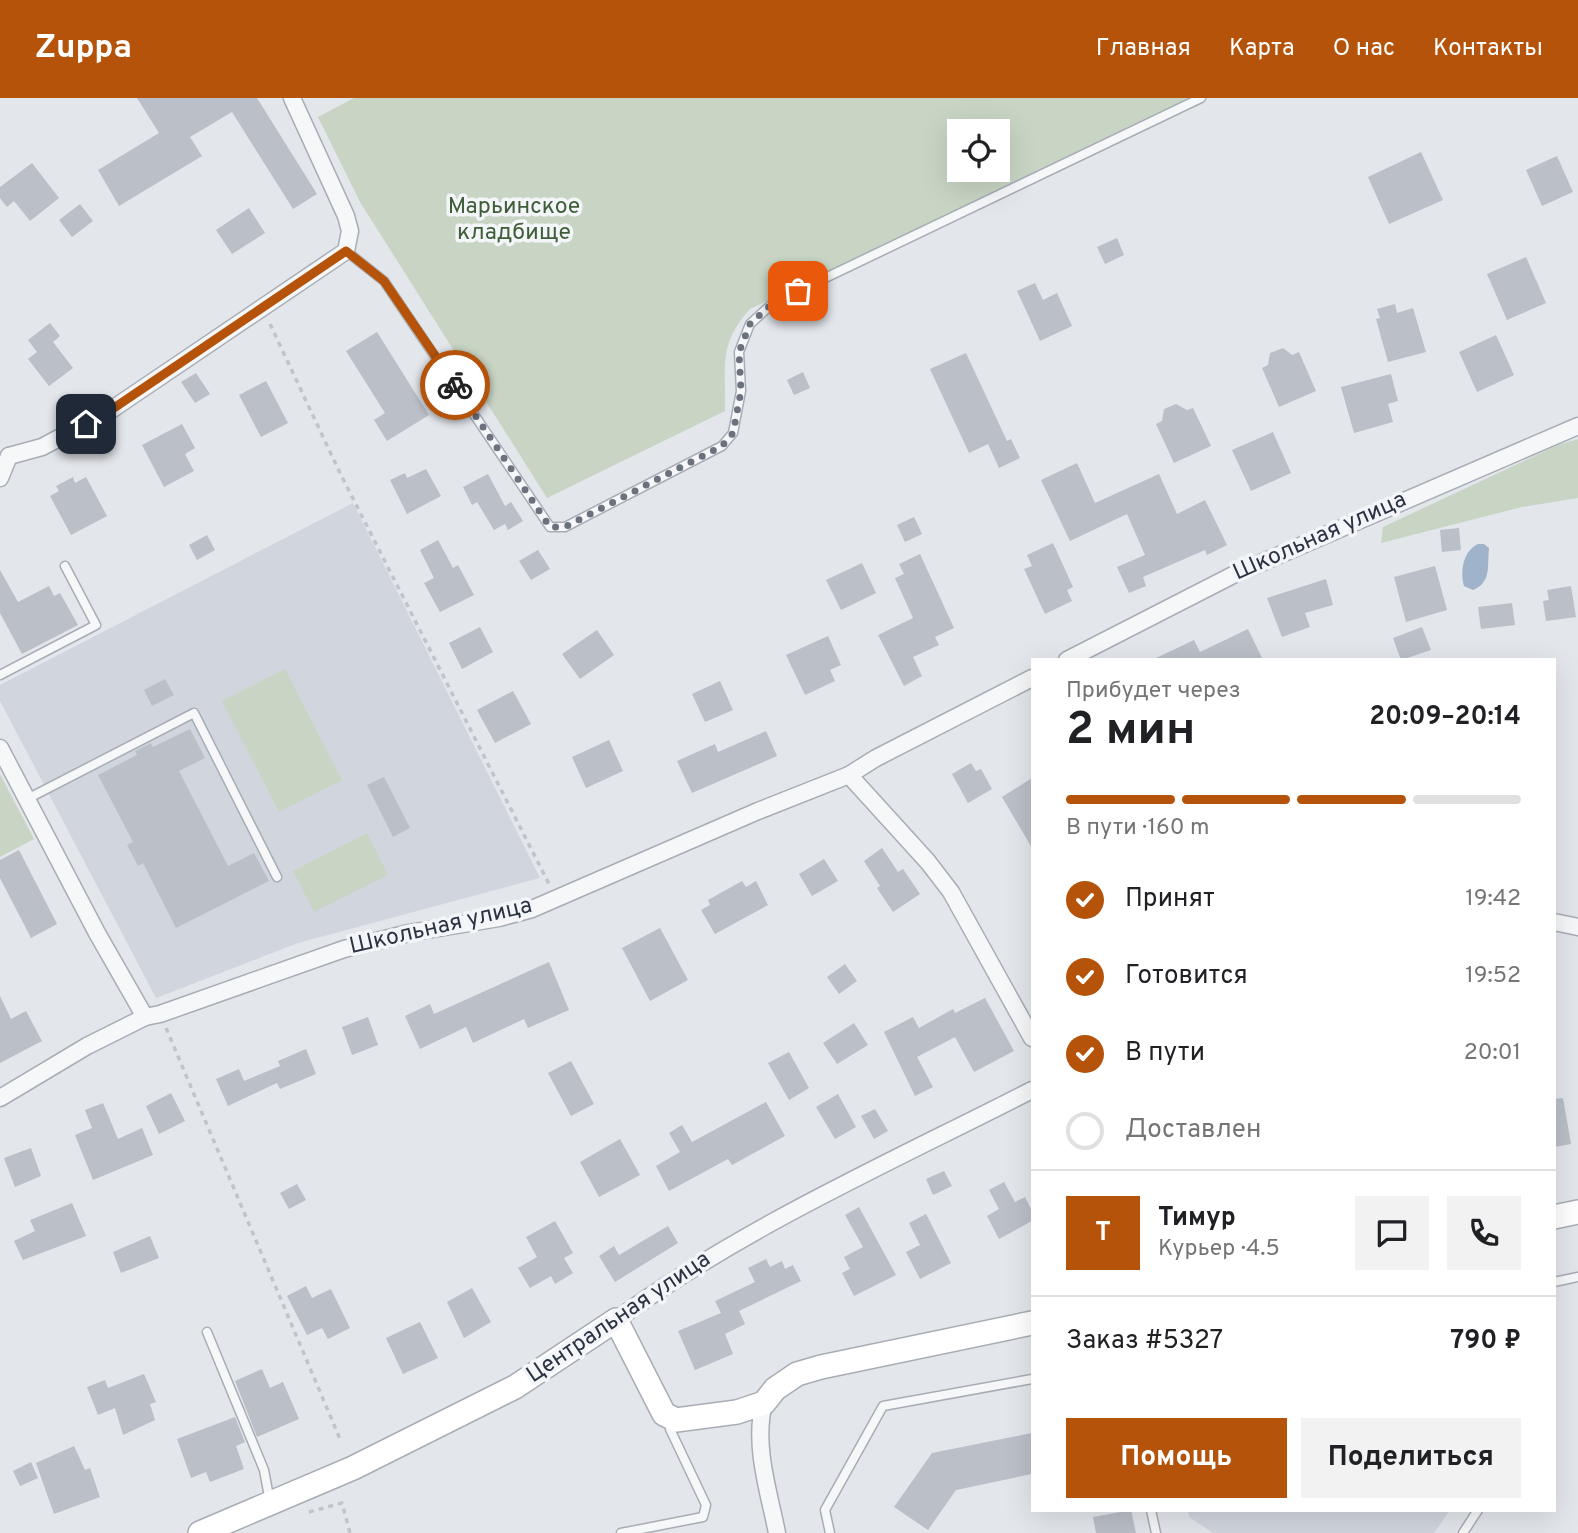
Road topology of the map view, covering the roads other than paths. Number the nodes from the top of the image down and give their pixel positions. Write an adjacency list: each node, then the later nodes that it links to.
1 (292, 98): 3 (street)
2 (1201, 98): 3 (lane)
3 (346, 251): 5 (street)
4 (1578, 426): 8 (street, Школьная улица)
5 (5, 450): 6 (street)
6 (0, 478)
7 (65, 566): 9 (lane)
8 (1071, 658)
9 (0, 675)
10 (1031, 678): 12 (street, Школьная улица)
11 (0, 748): 13 (street)
12 (849, 775): 17 (street, Школьная улица); 18 (street)
13 (27, 799): 14 (lane); 17 (street)
14 (276, 877)
15 (1556, 922): 16 (street)
16 (1578, 927)
17 (153, 1016): 20 (street, Школьная улица)
18 (1031, 1036)
19 (1031, 1091): 25 (street, Центральная улица)
20 (0, 1098)
21 (1578, 1212): 22 (street)
22 (1556, 1217)
23 (1578, 1277): 24 (lane)
24 (1556, 1282)
25 (616, 1321): 30 (street); 31 (street, Центральная улица)
26 (1031, 1323): 29 (street)
27 (207, 1332): 31 (lane)
28 (1031, 1379): 37 (lane)
29 (764, 1403): 30 (street); 36 (street)
30 (676, 1420): 35 (lane)
31 (270, 1505): 34 (street, Центральная улица)
32 (1151, 1512): 38 (lane)
33 (1477, 1512): 39 (lane)
34 (200, 1533)
35 (621, 1533)
36 (777, 1533)
37 (830, 1533)
38 (1156, 1533)
39 (1462, 1533)

